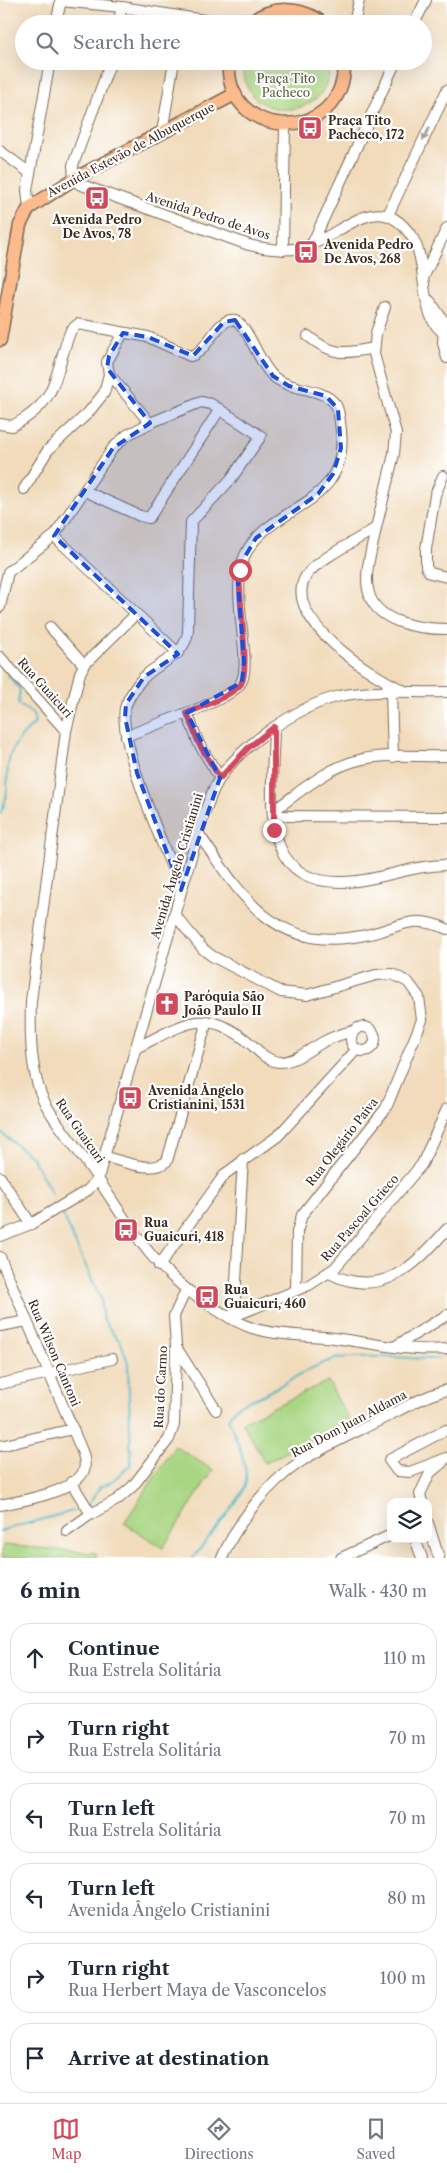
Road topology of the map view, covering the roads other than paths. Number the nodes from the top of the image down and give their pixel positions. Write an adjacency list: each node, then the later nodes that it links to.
1 (60, 0): 5 (street); 6 (street)
2 (359, 0): 11 (street)
3 (426, 0): 12 (street)
4 (288, 5): 9 (main road); 10 (main road)
5 (122, 7): 7 (street); 8 (street)
6 (58, 15)
7 (120, 15)
8 (158, 15)
9 (262, 15)
10 (309, 15)
11 (356, 15)
12 (418, 15)
13 (48, 70): 24 (street)
14 (108, 70): 25 (street)
15 (172, 70): 22 (street)
16 (230, 70): 20 (main road)
17 (343, 70): 21 (main road)
18 (392, 70): 29 (street)
19 (447, 90): 27 (street, one-way to 27)
20 (235, 94): 21 (main road); 22 (main road, Avenida Estevão de Albuquerque)
21 (285, 125): 30 (street)
22 (162, 132): 25 (main road, Avenida Estevão de Albuquerque)
23 (0, 151): 24 (street)
24 (30, 173): 26 (street)
25 (74, 179): 26 (main road, Avenida Estevão de Albuquerque); 30 (street, Avenida Pedro de Avos)
26 (29, 208): 36 (main road)
27 (388, 215): 29 (street, Avenida Pedro de Avos); 31 (street)
28 (447, 228): 31 (street)
29 (312, 244): 30 (street, Avenida Pedro de Avos)
30 (283, 250)
31 (424, 276): 33 (street)
32 (385, 307): 37 (street)
33 (446, 330): 38 (street)
34 (123, 333): 39 (street); 42 (street); 60 (street)
35 (308, 336): 37 (street)
36 (0, 340)
37 (374, 348): 46 (street)
38 (447, 358)
39 (109, 374): 41 (street); 44 (street)
40 (220, 409): 41 (street); 45 (street); 53 (street)
41 (150, 423): 45 (street)
42 (0, 424)
43 (442, 476): 48 (street)
44 (24, 489)
45 (85, 491): 47 (street)
46 (376, 528): 52 (street); 56 (street)
47 (54, 536): 49 (street); 50 (street)
48 (447, 578)
49 (0, 607)
50 (135, 615): 53 (street); 55 (street)
51 (50, 627): 55 (street)
52 (447, 629)
53 (178, 653): 63 (street)
54 (0, 656): 62 (street, Rua Guaicuri)
55 (84, 665): 62 (street)
56 (384, 682): 57 (street); 58 (street); 66 (street)
57 (391, 692): 58 (street, Avenida Ângelo Cristianini); 61 (street, Avenida Ângelo Cristianini); 65 (street)
58 (409, 692): 59 (street, Avenida Ângelo Cristianini)
59 (447, 692)
60 (187, 713): 63 (street); 66 (street)
61 (274, 727): 66 (street, Avenida Ângelo Cristianini); 67 (street)
62 (66, 731): 82 (street, Rua Guaicuri)
63 (126, 736): 71 (street)
64 (447, 756): 65 (street)
65 (393, 757): 67 (street)
66 (218, 775): 69 (street, Avenida Ângelo Cristianini)
67 (273, 813): 68 (street); 70 (street)
68 (447, 817)
69 (198, 833): 71 (street, Avenida Ângelo Cristianini); 73 (street)
70 (447, 865)
71 (181, 890): 72 (street, Avenida Ângelo Cristianini)
72 (174, 914): 76 (street, Avenida Ângelo Cristianini); 91 (street, Rua Olegário Paiva)
73 (447, 929)
74 (208, 1022): 75 (street); 76 (street); 79 (street)
75 (354, 1031): 77 (street); 77 (street)
76 (138, 1047): 79 (street, Avenida Ângelo Cristianini)
77 (357, 1049): 80 (street)
78 (447, 1109): 89 (street, Rua Pascoal Grieco)
79 (106, 1157): 82 (street, Avenida Ângelo Cristianini)
80 (243, 1159): 87 (street); 93 (street)
81 (0, 1177): 83 (street)
82 (98, 1178): 83 (street); 87 (street, Rua Guaicuri)
83 (31, 1224): 85 (street)
84 (447, 1229): 89 (street)
85 (0, 1236)
86 (0, 1257): 88 (street, Rua Wilson Cantoni)
87 (159, 1266): 90 (street, Rua Guaicuri)
88 (2, 1268): 94 (street, Rua Wilson Cantoni)
89 (329, 1273): 91 (street, Rua Pascoal Grieco)
90 (186, 1290): 93 (street, Rua Guaicuri); 96 (street, Rua do Carmo)
91 (296, 1290): 93 (street, Rua Pascoal Grieco)
92 (447, 1315): 97 (street)
93 (232, 1317): 97 (street, Rua Guaicuri)
94 (27, 1321): 95 (street); 100 (street, Rua Wilson Cantoni)
95 (0, 1326)
96 (176, 1346): 103 (street); 111 (street, Rua do Carmo)
97 (394, 1347): 98 (street, Rua Guaicuri)
98 (445, 1351)
99 (112, 1359): 100 (street)
100 (49, 1373): 101 (street); 104 (street, Rua Wilson Cantoni)
101 (0, 1384)
102 (445, 1389): 116 (street, Rua Dom Juan Aldama)
103 (216, 1410)
104 (73, 1428): 106 (street); 108 (street, Rua Wilson Cantoni)
105 (446, 1430): 107 (street)
106 (0, 1446)
107 (447, 1459): 109 (street)
108 (71, 1482): 110 (street); 111 (street)
109 (421, 1498)
110 (0, 1505)
111 (91, 1514): 112 (street, Rua do Carmo)
112 (67, 1531)
113 (432, 1536): 119 (street)
114 (387, 1537): 117 (street)
115 (416, 1543): 118 (street)
116 (222, 1558)
117 (341, 1558)
118 (422, 1558)
119 (439, 1558)

